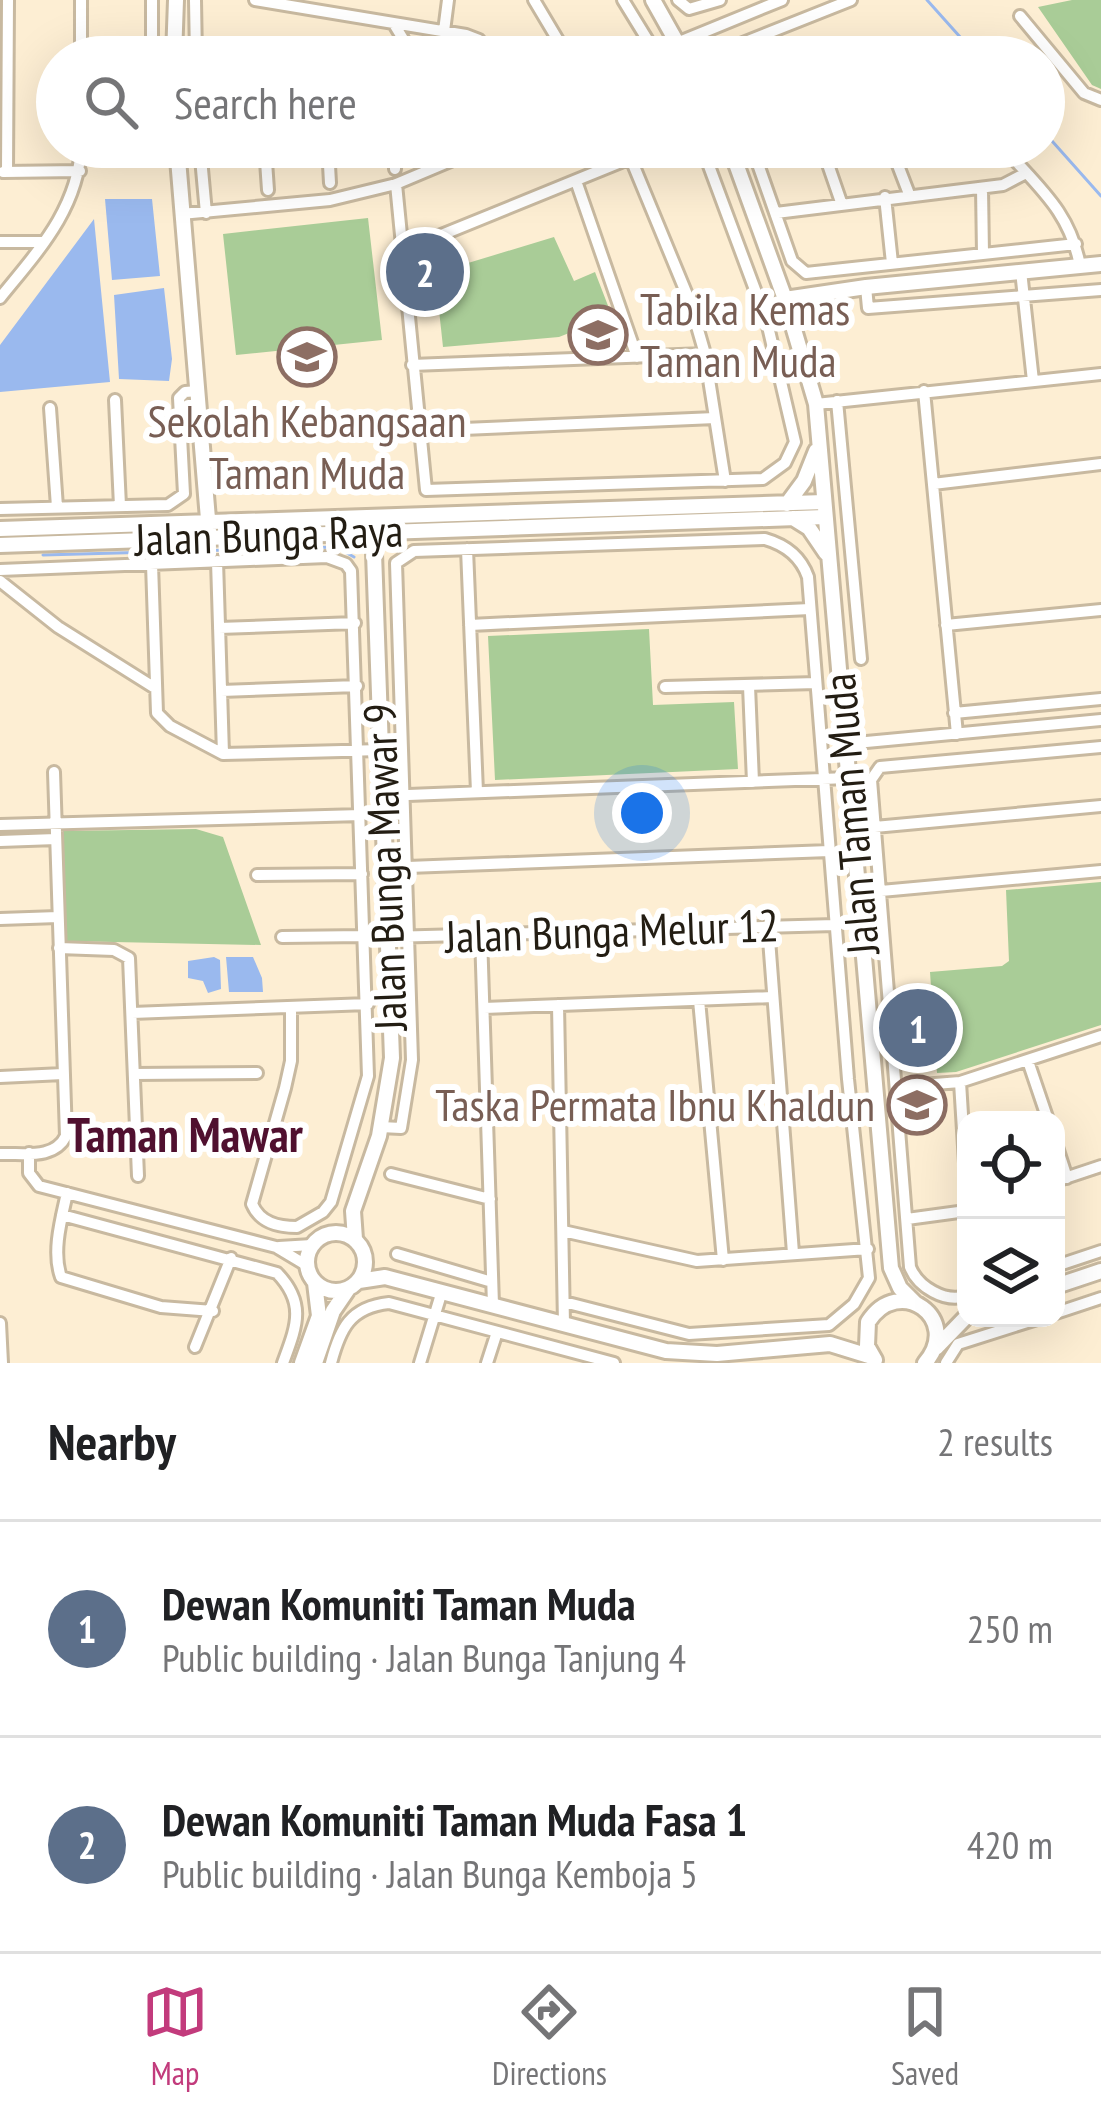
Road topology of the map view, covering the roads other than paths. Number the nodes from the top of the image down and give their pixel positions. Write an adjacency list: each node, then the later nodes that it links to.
1 (8, 0): 48 (street)
2 (81, 0): 19 (street)
3 (152, 0): 20 (street)
4 (176, 0): 21 (street)
5 (195, 0): 22 (street)
6 (255, 0): 16 (street)
7 (448, 0): 17 (street)
8 (534, 0): 25 (street)
9 (623, 0): 26 (street)
10 (653, 0): 27 (street)
11 (678, 0): 12 (street)
12 (720, 0)
13 (782, 0): 18 (street)
14 (850, 0): 30 (street)
15 (1020, 16): 31 (street)
16 (394, 24): 17 (street); 23 (street)
17 (444, 31): 24 (street)
18 (702, 32): 28 (street); 29 (street)
19 (81, 36)
20 (152, 36)
21 (175, 36)
22 (195, 36)
23 (401, 36)
24 (463, 36)
25 (555, 36)
26 (645, 36)
27 (673, 36)
28 (697, 36)
29 (704, 36)
30 (762, 36)
31 (1037, 36)
32 (1065, 70): 33 (street)
33 (1101, 100)
34 (80, 168): 49 (street)
35 (179, 168): 62 (street)
36 (202, 168): 60 (street)
37 (266, 168): 55 (street)
38 (329, 168): 52 (street)
39 (433, 168): 53 (street)
40 (600, 168): 51 (street)
41 (636, 168): 78 (street)
42 (710, 168): 63 (street)
43 (738, 168): 59 (street, Jalan Taman Muda)
44 (760, 168): 61 (street)
45 (829, 168): 58 (street)
46 (900, 168): 56 (street)
47 (1022, 168): 50 (street)
48 (3, 171): 49 (street)
49 (80, 171): 65 (street)
50 (1026, 173): 54 (street); 66 (street)
51 (575, 181): 67 (street); 79 (street)
52 (330, 183)
53 (396, 184): 60 (street); 67 (street)
54 (982, 188): 56 (street); 68 (street)
55 (268, 190)
56 (909, 194): 57 (street)
57 (885, 196): 58 (street); 69 (street)
58 (841, 202): 61 (street)
59 (752, 206): 63 (street); 77 (street, Jalan Taman Muda)
60 (206, 213): 62 (street)
61 (776, 213): 69 (street)
62 (182, 214): 83 (street)
63 (727, 215): 93 (street)
64 (0, 242): 65 (street)
65 (44, 242): 76 (street)
66 (1076, 244): 68 (street); 71 (street)
67 (402, 251): 80 (street)
68 (983, 254): 69 (street)
69 (892, 263)
70 (1101, 264): 71 (street)
71 (1080, 266): 72 (street)
72 (1021, 272): 73 (street); 75 (street)
73 (866, 287): 75 (street); 77 (street)
74 (1101, 290): 75 (street)
75 (1024, 296): 82 (street)
76 (0, 298)
77 (784, 299): 87 (street, Jalan Taman Muda)
78 (705, 354): 79 (street); 89 (street)
79 (637, 357): 80 (street)
80 (412, 365): 90 (street)
81 (1101, 374): 82 (street)
82 (1033, 381): 84 (street)
83 (198, 391): 96 (street); 105 (street)
84 (924, 391): 86 (street); 94 (street)
85 (115, 400): 96 (street)
86 (837, 401): 87 (street); 122 (street)
87 (815, 404): 91 (street, Jalan Taman Muda)
88 (50, 408): 97 (street)
89 (715, 418): 90 (street); 93 (street)
90 (418, 431): 95 (street)
91 (819, 436): 99 (street, Jalan Taman Muda); 100 (street)
92 (1101, 464): 94 (street)
93 (725, 481): 95 (street)
94 (933, 484): 120 (street)
95 (530, 489): 101 (street)
96 (120, 506): 97 (street)
97 (57, 507): 98 (street)
98 (0, 509)
99 (825, 509): 100 (street, Jalan Bunga Raya); 112 (street, Jalan Taman Muda)
100 (790, 511): 101 (street, Jalan Bunga Raya); 103 (street, Jalan Bunga Raya); 112 (street)
101 (532, 512): 102 (street, Jalan Bunga Raya)
102 (373, 524): 103 (street, Jalan Bunga Raya); 105 (street, Jalan Bunga Raya); 135 (street, Jalan Bunga Mawar 9)
103 (450, 528): 109 (street)
104 (0, 529): 105 (street, Jalan Bunga Raya)
105 (209, 530): 106 (street, Jalan Bunga Raya)
106 (26, 544): 107 (street, Jalan Bunga Raya); 113 (street)
107 (0, 545)
108 (467, 549): 109 (street); 116 (street); 119 (street)
109 (451, 550): 143 (street)
110 (217, 561): 111 (street); 118 (street); 121 (street)
111 (152, 564): 113 (street); 127 (street)
112 (830, 564): 133 (street, Jalan Taman Muda)
113 (27, 569): 114 (street)
114 (0, 570)
115 (0, 581): 127 (street)
116 (810, 609): 119 (street); 123 (street)
117 (1101, 610): 120 (street)
118 (355, 623): 121 (street); 124 (street)
119 (470, 625): 142 (street)
120 (946, 625): 130 (street)
121 (219, 628): 128 (street)
122 (861, 658)
123 (816, 683): 125 (street); 140 (street)
124 (357, 686): 128 (street); 136 (street)
125 (749, 686): 126 (street); 141 (street)
126 (665, 687)
127 (155, 688): 137 (street)
128 (221, 691): 137 (street)
129 (1101, 699): 130 (street)
130 (954, 712): 132 (street)
131 (1101, 720): 132 (street)
132 (957, 734): 133 (street)
133 (845, 745): 139 (street, Jalan Taman Muda)
134 (1101, 747): 149 (street)
135 (382, 750): 136 (street); 144 (street, Jalan Bunga Mawar 9)
136 (359, 751): 137 (street); 146 (street)
137 (224, 754)
138 (54, 772): 147 (street)
139 (848, 778): 140 (street); 150 (street, Jalan Taman Muda)
140 (825, 779): 141 (street); 153 (street)
141 (753, 782): 142 (street)
142 (477, 793): 143 (street)
143 (405, 795): 144 (street); 154 (street)
144 (383, 796): 167 (street, Jalan Bunga Mawar 9)
145 (1101, 806): 149 (street)
146 (361, 815): 147 (street); 156 (street)
147 (56, 824): 148 (street); 151 (street)
148 (0, 825)
149 (874, 827): 150 (street); 158 (street)
150 (853, 829): 215 (street, Jalan Taman Muda)
151 (56, 839): 152 (street); 159 (street)
152 (0, 841)
153 (829, 851): 154 (street); 161 (street)
154 (407, 867): 165 (street)
155 (1101, 871): 158 (street)
156 (362, 874): 157 (street); 164 (street)
157 (257, 875)
158 (880, 891): 183 (street)
159 (58, 917): 160 (street); 168 (street)
160 (0, 919)
161 (836, 925): 162 (street, Jalan Bunga Melur 12); 206 (street)
162 (768, 926): 163 (street, Jalan Bunga Melur 12); 169 (street)
163 (481, 934): 165 (street, Jalan Bunga Melur 12); 174 (street)
164 (364, 936): 166 (street); 171 (street)
165 (410, 936): 167 (street, Jalan Bunga Melur 12); 186 (street)
166 (282, 937)
167 (388, 937): 186 (street, Jalan Bunga Mawar 9)
168 (59, 947): 175 (street); 179 (street)
169 (773, 997): 170 (street); 209 (street)
170 (699, 1000): 172 (street); 212 (street)
171 (368, 1004): 173 (street); 189 (street)
172 (558, 1005): 174 (street); 201 (street)
173 (291, 1006): 175 (street); 189 (street)
174 (484, 1008): 196 (street)
175 (132, 1013): 180 (street)
176 (1100, 1040): 177 (street)
177 (1028, 1061): 182 (street); 185 (street)
178 (257, 1073): 180 (street)
179 (63, 1074): 181 (street); 187 (street)
180 (134, 1074): 193 (street)
181 (0, 1077)
182 (960, 1082): 183 (street); 184 (street)
183 (897, 1087): 200 (street)
184 (962, 1111)
185 (1045, 1111)
186 (381, 1127): 191 (street, Jalan Bunga Mawar 9)
187 (29, 1153): 188 (street); 195 (street)
188 (0, 1154)
189 (344, 1164): 191 (street)
190 (1101, 1166): 194 (street)
191 (367, 1171): 197 (street, Jalan Bunga Mawar 9)
192 (391, 1174): 196 (street)
193 (138, 1176)
194 (1065, 1178)
195 (68, 1193): 199 (street); 205 (street)
196 (490, 1199): 218 (street)
197 (353, 1211): 202 (street, Jalan Bunga Mawar 9); 203 (street, Jalan Bunga Mawar 9)
198 (957, 1212): 200 (street)
199 (62, 1216): 211 (street); 229 (street)
200 (907, 1219): 223 (street)
201 (563, 1231): 212 (street); 225 (street)
202 (332, 1233): 203 (street); 204 (street)
203 (355, 1239): 208 (street)
204 (312, 1245): 205 (street); 214 (street)
205 (276, 1247): 214 (street)
206 (868, 1249): 209 (street); 225 (street)
207 (1101, 1250): 213 (street)
208 (364, 1253): 217 (street); 221 (street)
209 (793, 1253): 212 (street)
210 (397, 1254): 218 (street)
211 (231, 1258): 229 (street); 244 (street)
212 (723, 1259)
213 (1065, 1263)
214 (306, 1265): 219 (street)
215 (891, 1268): 227 (street, Jalan Taman Muda); 232 (street, Jalan Taman Muda)
216 (1101, 1271): 220 (street)
217 (385, 1277): 221 (street); 222 (street)
218 (492, 1282): 226 (street)
219 (315, 1283): 221 (street); 245 (street)
220 (1065, 1283)
221 (353, 1285): 246 (street)
222 (442, 1292): 226 (street); 230 (street)
223 (957, 1297)
224 (1101, 1298): 228 (street)
225 (564, 1302): 234 (street)
226 (493, 1305): 234 (street)
227 (922, 1308): 231 (street); 232 (street); 241 (street)
228 (1065, 1310)
229 (213, 1311): 239 (street)
230 (434, 1314): 237 (street); 247 (street); 248 (street)
231 (957, 1314)
232 (873, 1316): 238 (street); 242 (street)
233 (0, 1323): 243 (street)
234 (564, 1324): 238 (street)
235 (957, 1325): 241 (street)
236 (1012, 1327): 253 (street)
237 (497, 1332): 240 (street); 249 (street)
238 (830, 1344): 242 (street)
239 (195, 1347)
240 (558, 1348): 250 (street); 251 (street)
241 (934, 1349): 252 (street)
242 (875, 1360)
243 (2, 1363)
244 (283, 1363)
245 (302, 1363)
246 (315, 1363)
247 (331, 1363)
248 (420, 1363)
249 (488, 1363)
250 (554, 1363)
251 (614, 1363)
252 (925, 1363)
253 (946, 1363)

